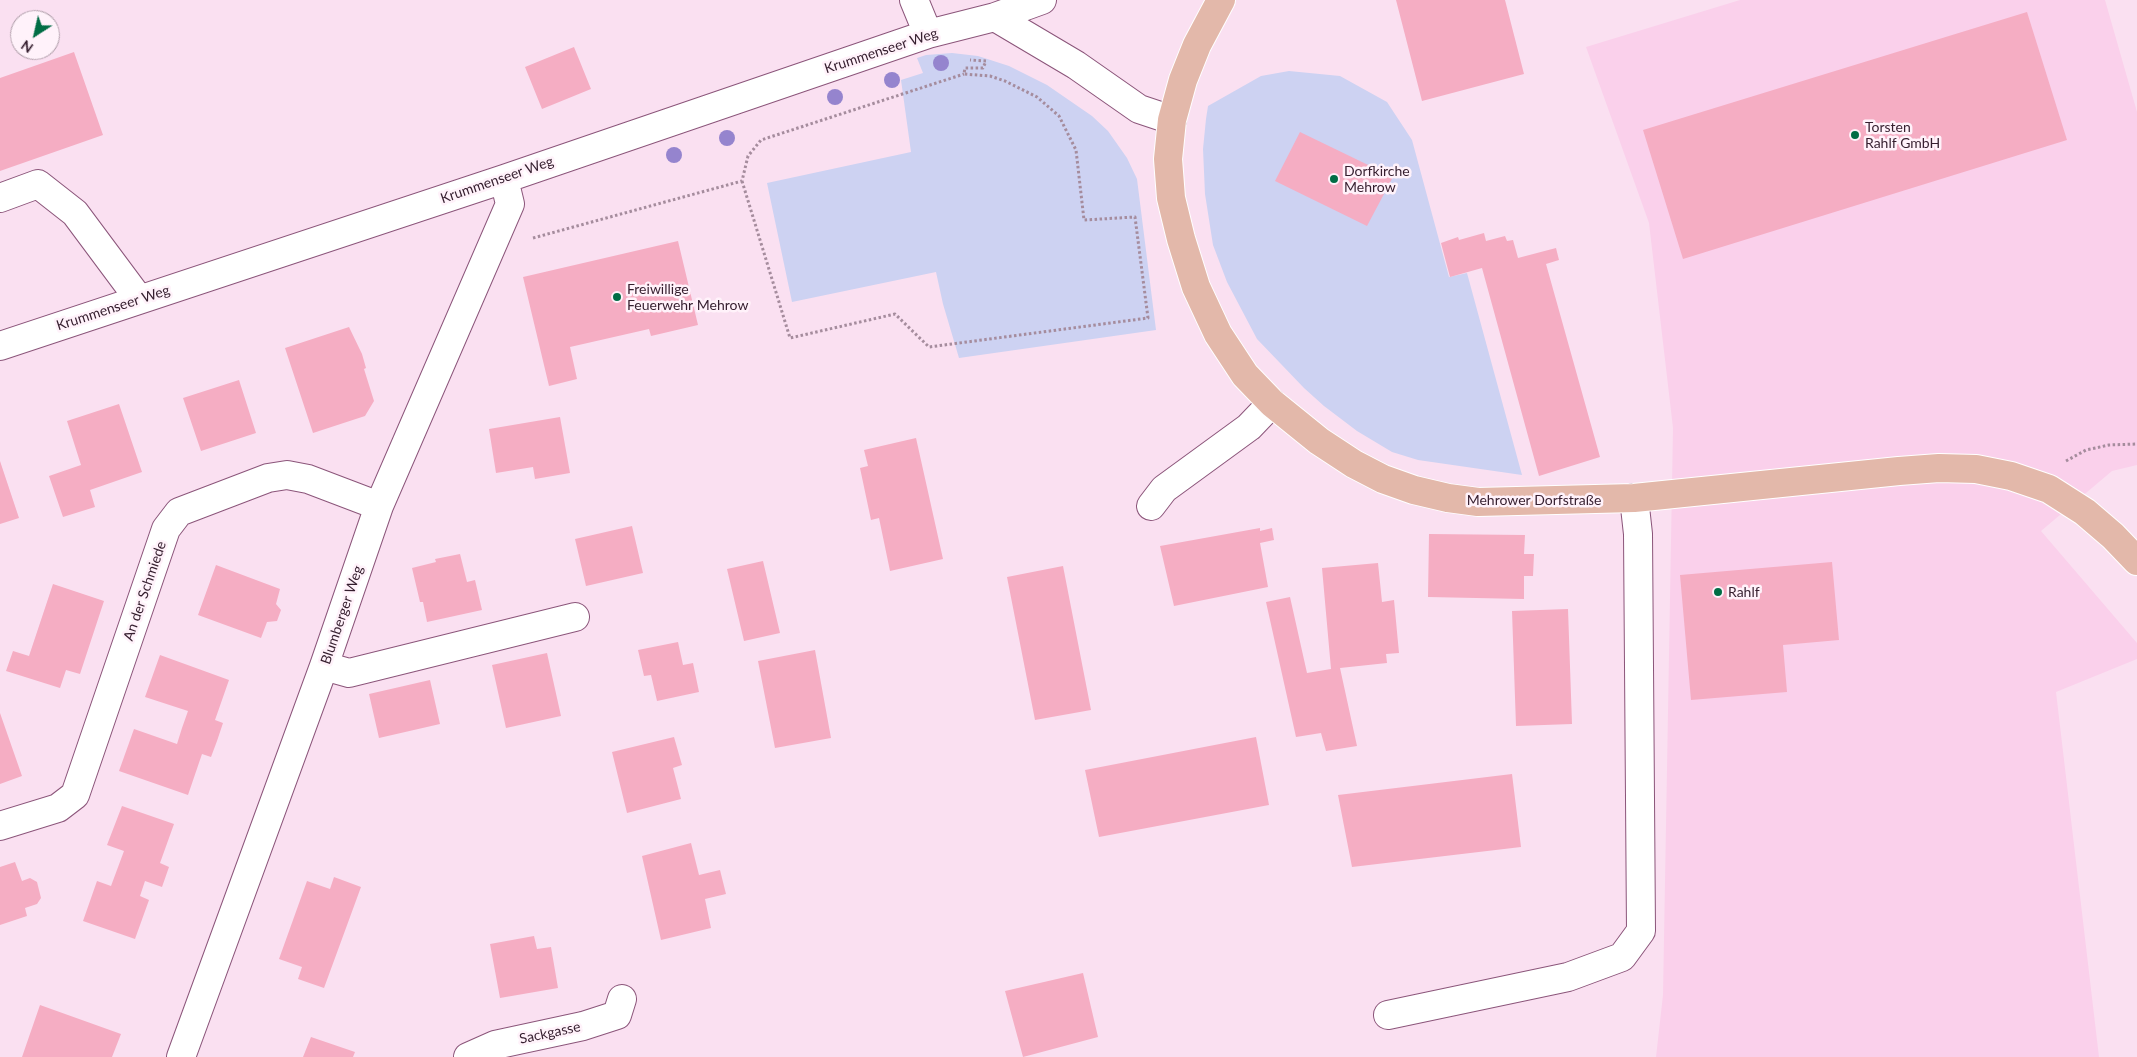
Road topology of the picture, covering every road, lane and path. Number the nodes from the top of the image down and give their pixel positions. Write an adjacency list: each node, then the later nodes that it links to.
1 (914, 0): 5 (street)
2 (1042, 0): 4 (street, Krummenseer Weg)
3 (1221, 0): 8 (main road, Mehrower Dorfstraße)
4 (995, 17): 5 (street, Krummenseer Weg); 8 (street)
5 (928, 34): 9 (street, Krummenseer Weg)
6 (968, 59): 7 (path)
7 (964, 74): 10 (path); 10 (path)
8 (1172, 120): 15 (main road, Mehrower Dorfstraße)
9 (504, 179): 12 (street, Blumberger Weg); 13 (street, Krummenseer Weg)
10 (742, 181): 12 (path)
11 (0, 198): 13 (street)
12 (491, 250): 19 (street, Blumberger Weg)
13 (139, 299): 14 (street, Krummenseer Weg)
14 (0, 346)
15 (1272, 403): 18 (main road, Mehrower Dorfstraße); 20 (street)
16 (2137, 444): 17 (path)
17 (2063, 466)
18 (1634, 498): 21 (main road, Mehrower Dorfstraße); 26 (street)
19 (379, 506): 23 (street, Blumberger Weg); 24 (street, An der Schmiede)
20 (1151, 506)
21 (2137, 561)
22 (574, 617): 23 (street)
23 (324, 666): 27 (street, Blumberger Weg)
24 (0, 826)
25 (622, 999): 28 (street, Sackgasse)
26 (1388, 1015)
27 (181, 1057)
28 (468, 1057)

